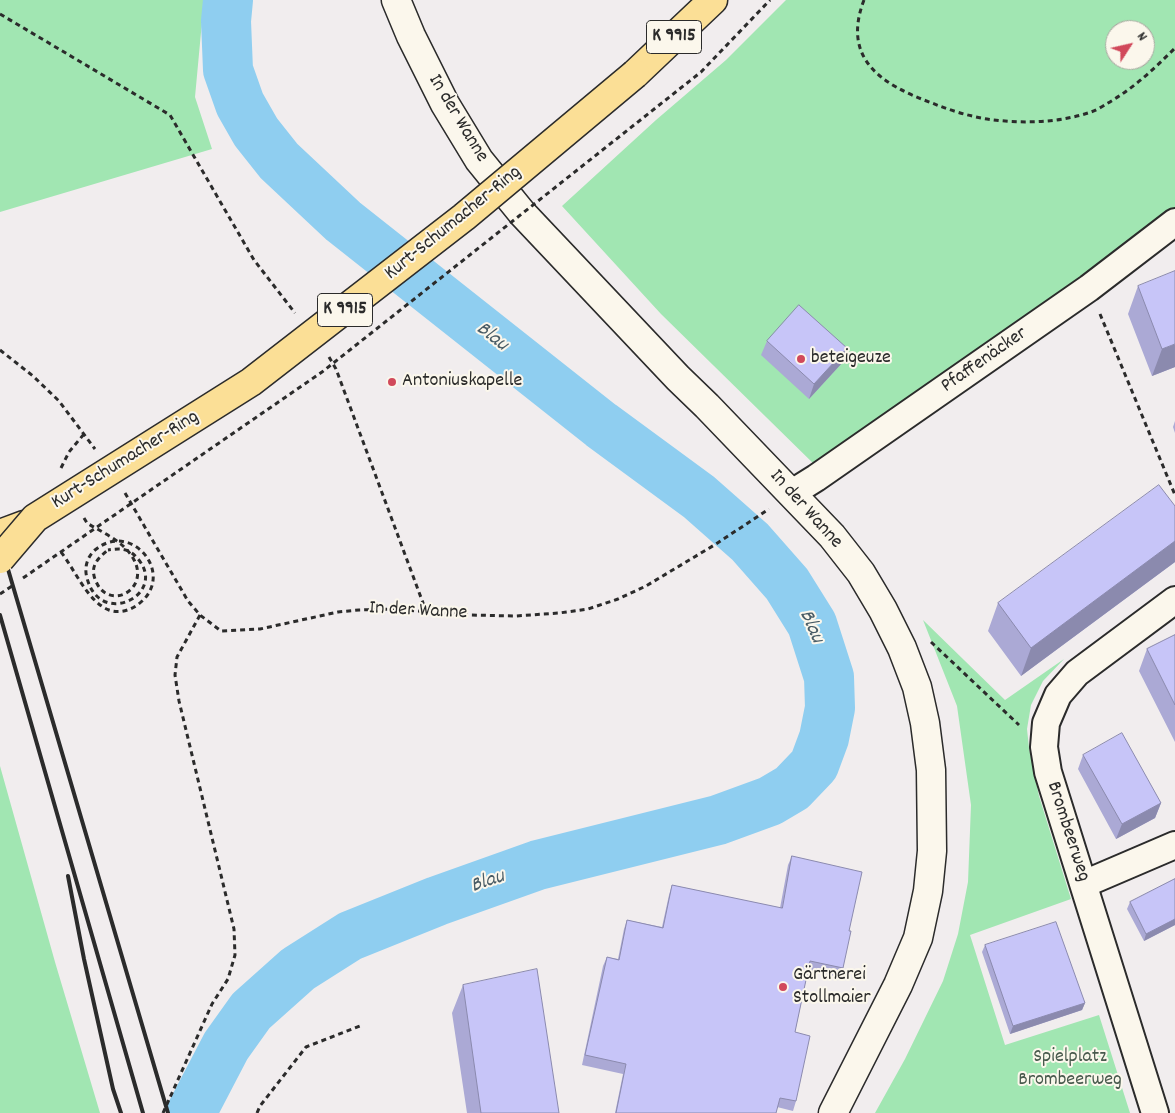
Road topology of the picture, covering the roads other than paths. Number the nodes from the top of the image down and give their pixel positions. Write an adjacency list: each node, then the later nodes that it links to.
1 (396, 0): 4 (street, In der Wanne)
2 (713, 0): 5 (main road, Kurt-Schumacher-Ring / K 9915, bridge)
3 (1175, 222): 4 (street, Pfaffenäcker)
4 (792, 493): 11 (street, In der Wanne)
5 (20, 525): 6 (main road, Kurt-Schumacher-Ring / K 9915); 7 (main road, bridge)
6 (0, 539)
7 (0, 559)
8 (1175, 600): 10 (street, Brombeerweg)
9 (1175, 844): 10 (street)
10 (1084, 884): 12 (street, Brombeerweg)
11 (833, 1113)
12 (1155, 1113)

